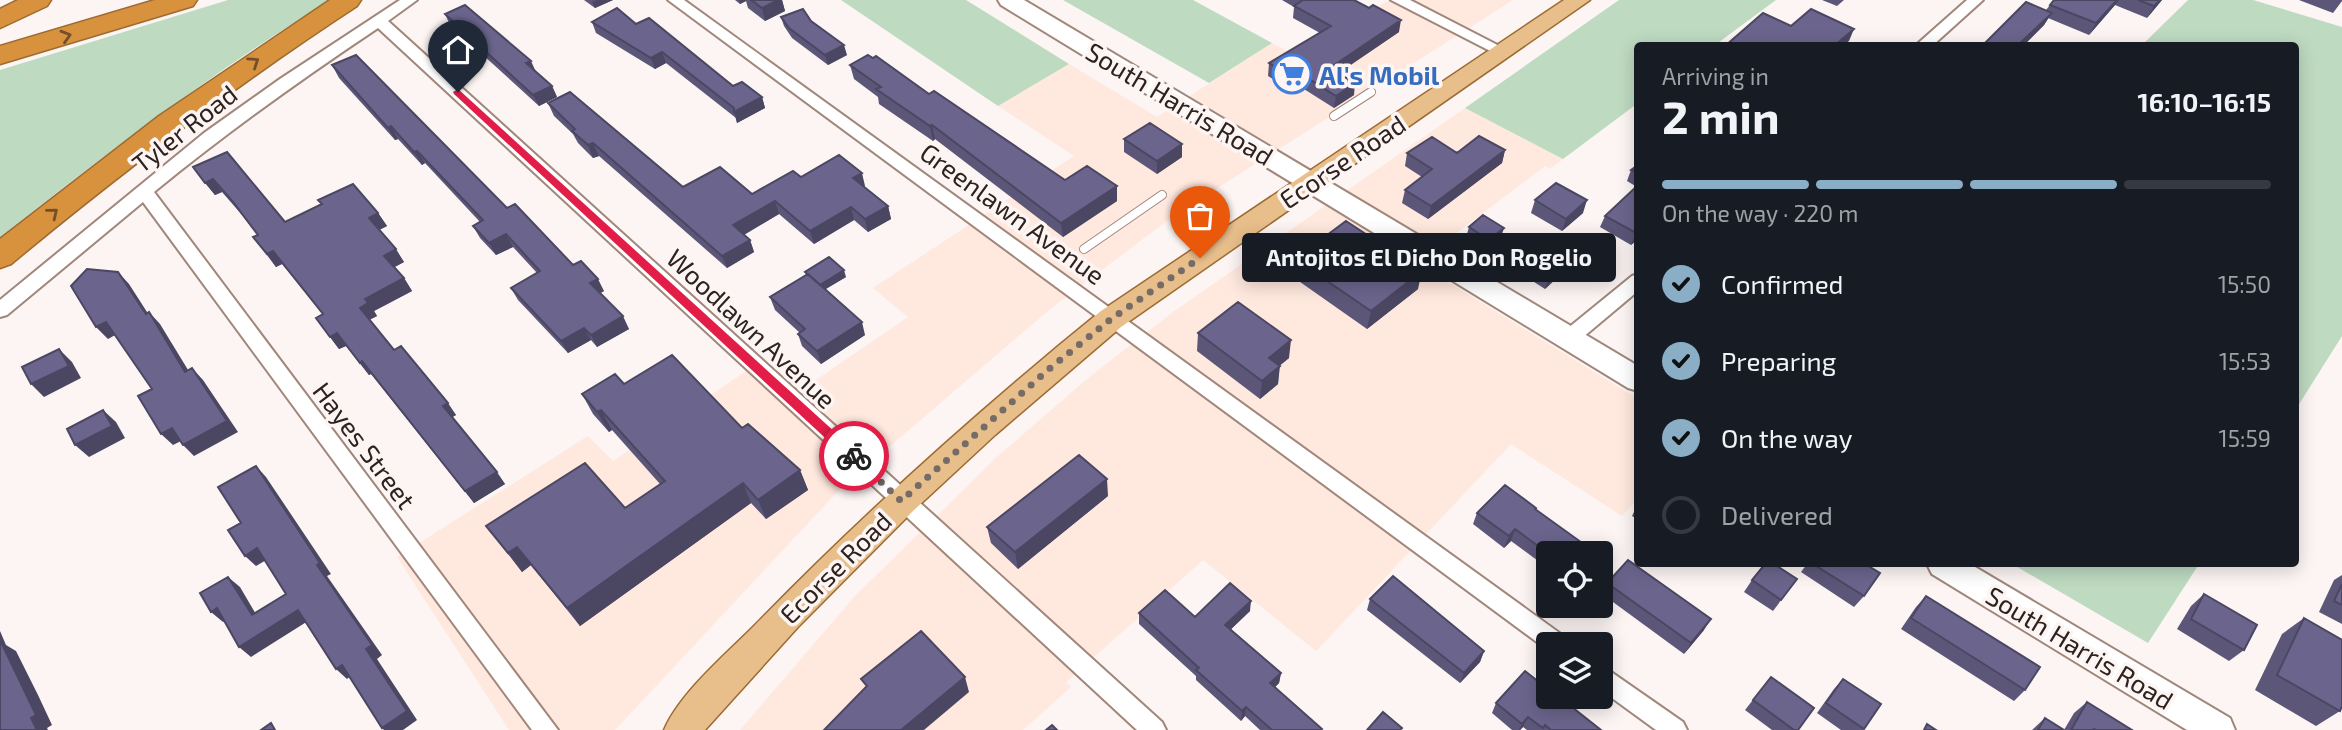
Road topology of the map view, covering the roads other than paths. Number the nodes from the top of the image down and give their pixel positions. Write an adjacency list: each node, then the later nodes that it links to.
1 (184, 0): 14 (highway, one-way to 1)
2 (348, 0): 21 (highway, one-way to 2)
3 (410, 0): 11 (street, Tyler Road)
4 (675, 0): 24 (street, Greenlawn Avenue)
5 (1009, 0): 17 (street, South Harris Road)
6 (1398, 0): 13 (street)
7 (1580, 0): 13 (main road, Ecorse Road)
8 (1976, 0): 12 (street)
9 (33, 2): 10 (highway)
10 (0, 20)
11 (378, 20): 18 (street, Tyler Road); 27 (street, Woodlawn Avenue)
12 (1927, 42)
13 (1503, 52): 17 (main road, Ecorse Road)
14 (0, 55)
15 (1371, 92): 16 (lane)
16 (1334, 116)
17 (1308, 183): 24 (main road, Ecorse Road); 25 (street, South Harris Road)
18 (143, 190): 23 (street, Tyler Road); 31 (street, Hayes Street)
19 (1162, 195): 20 (lane)
20 (1084, 249)
21 (0, 256)
22 (1634, 284): 25 (street)
23 (0, 310)
24 (1111, 319): 27 (main road, Ecorse Road); 29 (street, Greenlawn Avenue)
25 (1569, 338): 26 (street, South Harris Road)
26 (1634, 378)
27 (901, 501): 32 (main road, Ecorse Road); 33 (street, Woodlawn Avenue)
28 (1948, 567): 35 (street, South Harris Road)
29 (1541, 632)
30 (1613, 685): 34 (street)
31 (538, 726)
32 (682, 730)
33 (1154, 730)
34 (1675, 730)
35 (2218, 730)

